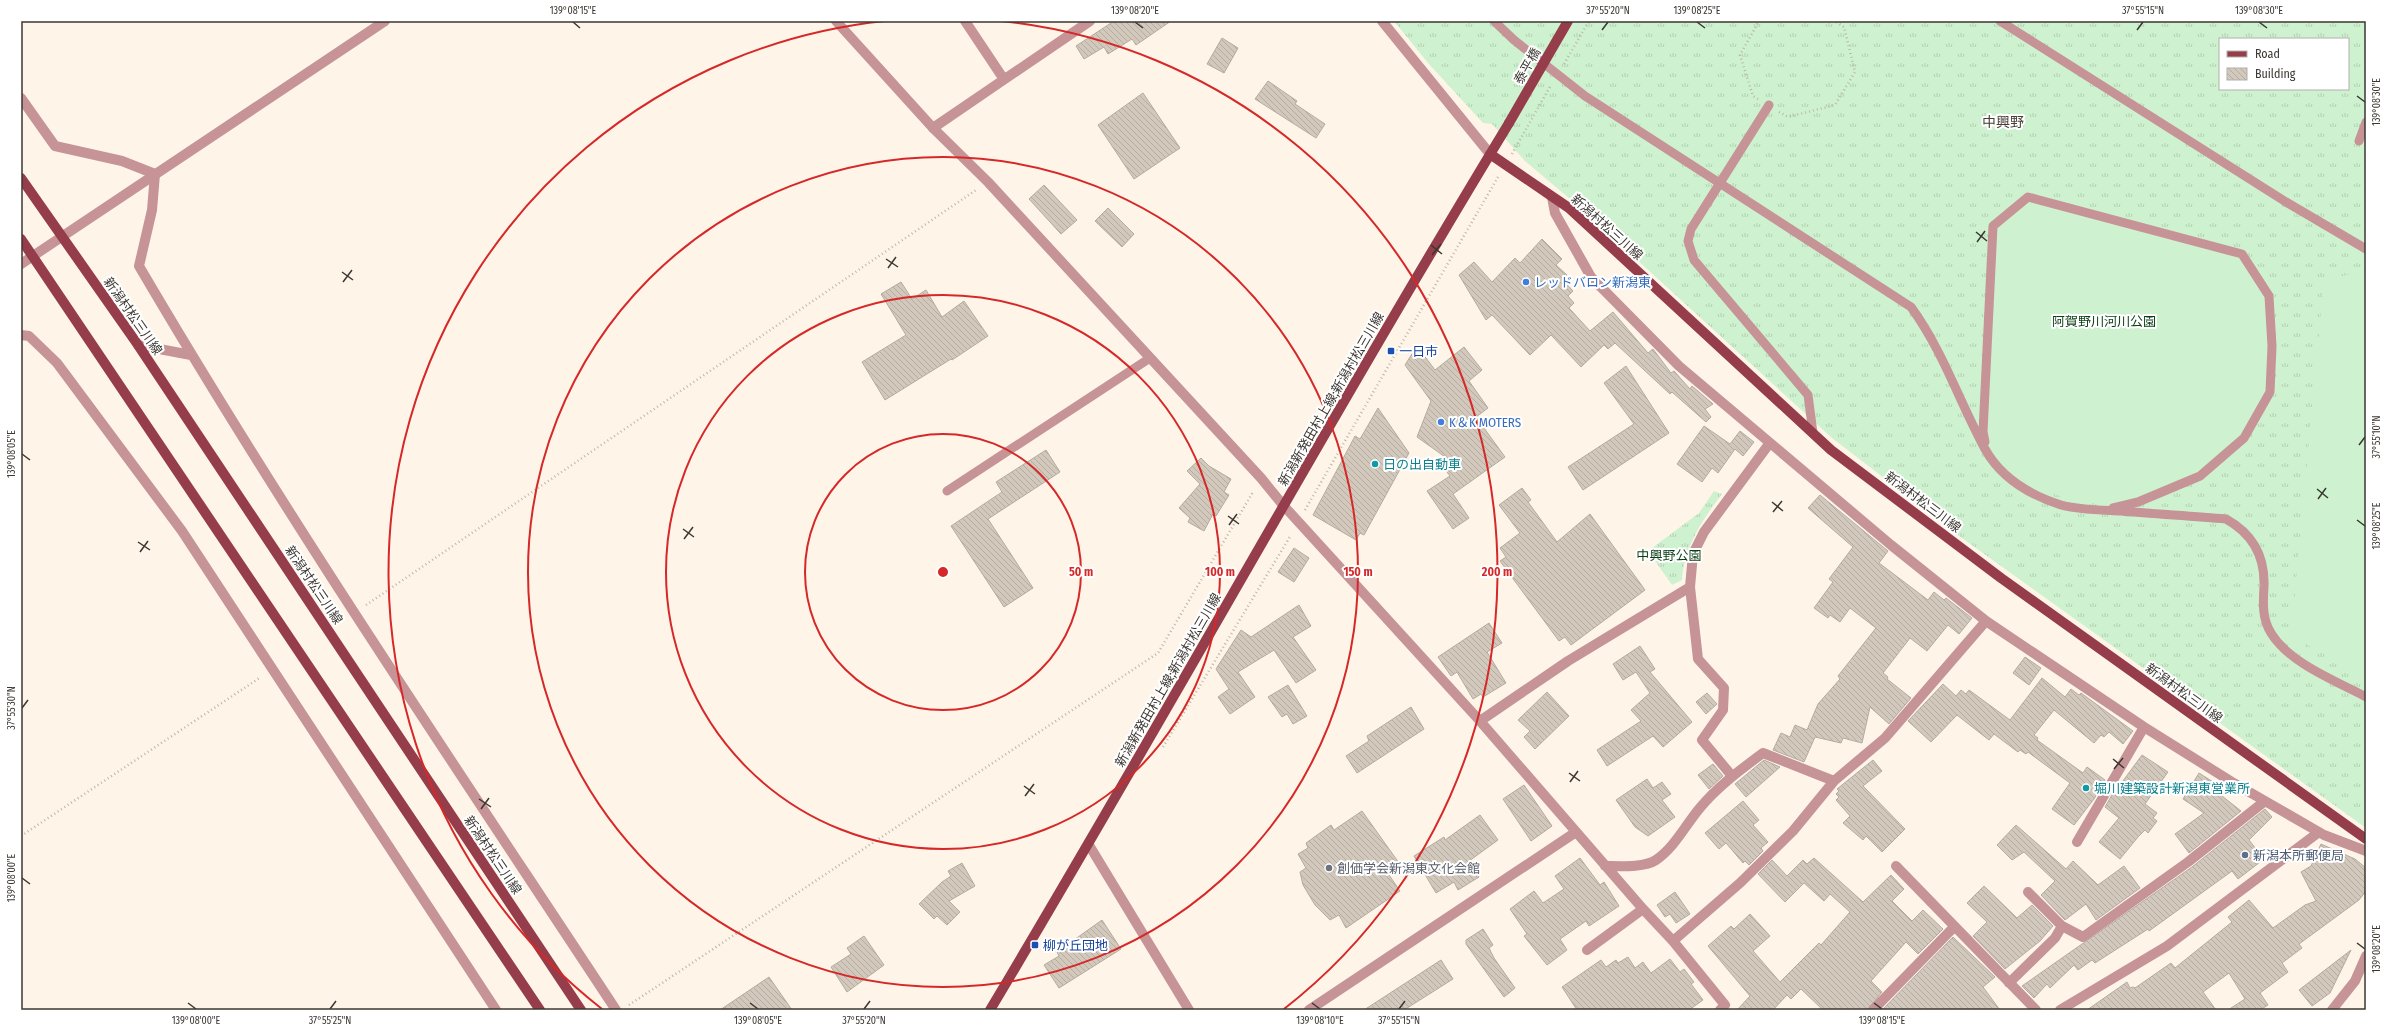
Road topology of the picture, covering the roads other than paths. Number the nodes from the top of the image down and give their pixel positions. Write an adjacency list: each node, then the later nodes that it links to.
1 (385, 21): 16 (street)
2 (836, 21): 13 (street)
3 (965, 21): 9 (street)
4 (1089, 21): 9 (street)
5 (1382, 21): 15 (street)
6 (1494, 21): 18 (lane)
7 (1568, 21): 15 (main road, 泰平橋, bridge)
8 (2000, 21): 22 (lane)
9 (1003, 78): 13 (street)
10 (21, 98): 16 (street)
11 (1769, 105): 18 (lane)
12 (2366, 122): 14 (lane)
13 (933, 128): 28 (street)
14 (2358, 141)
15 (1490, 154): 19 (main road, 新潟村松三川線); 33 (main road, 新潟新発田村上線;新潟村松三川線)
16 (154, 174): 20 (street); 27 (street)
17 (21, 178): 20 (main road, 新潟村松三川線)
18 (1722, 183): 29 (lane); 31 (lane)
19 (1552, 197): 29 (main road, 新潟村松三川線); 30 (street)
20 (62, 237): 23 (street); 26 (main road, 新潟村松三川線)
21 (21, 239): 23 (main road)
22 (2366, 249)
23 (33, 256): 24 (street); 60 (main road)
24 (21, 264)
25 (21, 335): 59 (street)
26 (138, 345): 27 (street); 61 (main road, 新潟村松三川線)
27 (191, 355): 62 (street)
28 (1150, 358): 32 (lane); 33 (street)
29 (1814, 433): 45 (main road, 新潟村松三川線)
30 (1769, 444): 35 (street); 36 (street)
31 (1986, 451): 34 (lane); 34 (lane)
32 (947, 491)
33 (1283, 505): 38 (street); 47 (main road, 新潟新発田村上線;新潟村松三川線)
34 (2105, 510): 37 (lane)
35 (1690, 587): 38 (street); 40 (street)
36 (1986, 621): 39 (street); 41 (street)
37 (2366, 697)
38 (1480, 721): 43 (street)
39 (2144, 727): 42 (street); 46 (street)
40 (1732, 776): 41 (street); 49 (street)
41 (1834, 781): 55 (street)
42 (2265, 801): 44 (street); 53 (street)
43 (1576, 832): 49 (street); 65 (street)
44 (2319, 832): 48 (street); 69 (street)
45 (2366, 839)
46 (2077, 842)
47 (1089, 845): 63 (main road, 新潟新発田村上線;新潟村松三川線); 64 (street)
48 (2366, 851)
49 (1605, 866): 52 (street)
50 (1896, 866): 54 (street)
51 (2028, 892): 53 (street)
52 (1642, 909): 55 (street); 56 (street)
53 (2062, 926): 58 (street)
54 (1954, 927): 58 (street); 67 (street)
55 (1673, 941): 66 (street)
56 (1587, 950)
57 (2366, 956): 70 (street)
58 (2009, 983): 68 (street)
59 (496, 1010)
60 (540, 1010)
61 (581, 1010)
62 (616, 1010)
63 (990, 1010)
64 (1189, 1010)
65 (1309, 1010)
66 (1720, 1010)
67 (1873, 1010)
68 (2036, 1010)
69 (2060, 1010)
70 (2332, 1010)

